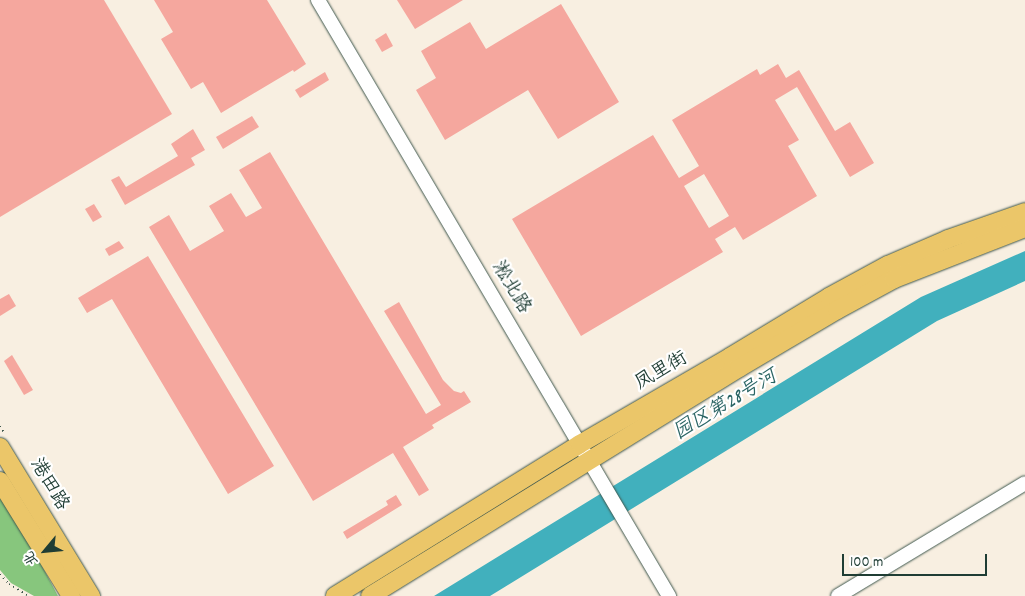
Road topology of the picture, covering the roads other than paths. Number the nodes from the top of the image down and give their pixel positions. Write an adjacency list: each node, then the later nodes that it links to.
1 (318, 0): 4 (street, 淞北路)
2 (1025, 212): 4 (main road, 凤里街)
3 (1025, 228): 6 (main road, 凤里街)
4 (580, 444): 6 (street, 淞北路); 11 (main road, 凤里街)
5 (0, 446): 10 (main road, 港田路)
6 (590, 459): 12 (main road, 凤里街); 13 (street, 淞北路)
7 (0, 481): 9 (main road, 港田路)
8 (1025, 483): 14 (street)
9 (71, 596)
10 (91, 596)
11 (335, 596)
12 (370, 596)
13 (669, 596)
14 (838, 596)

